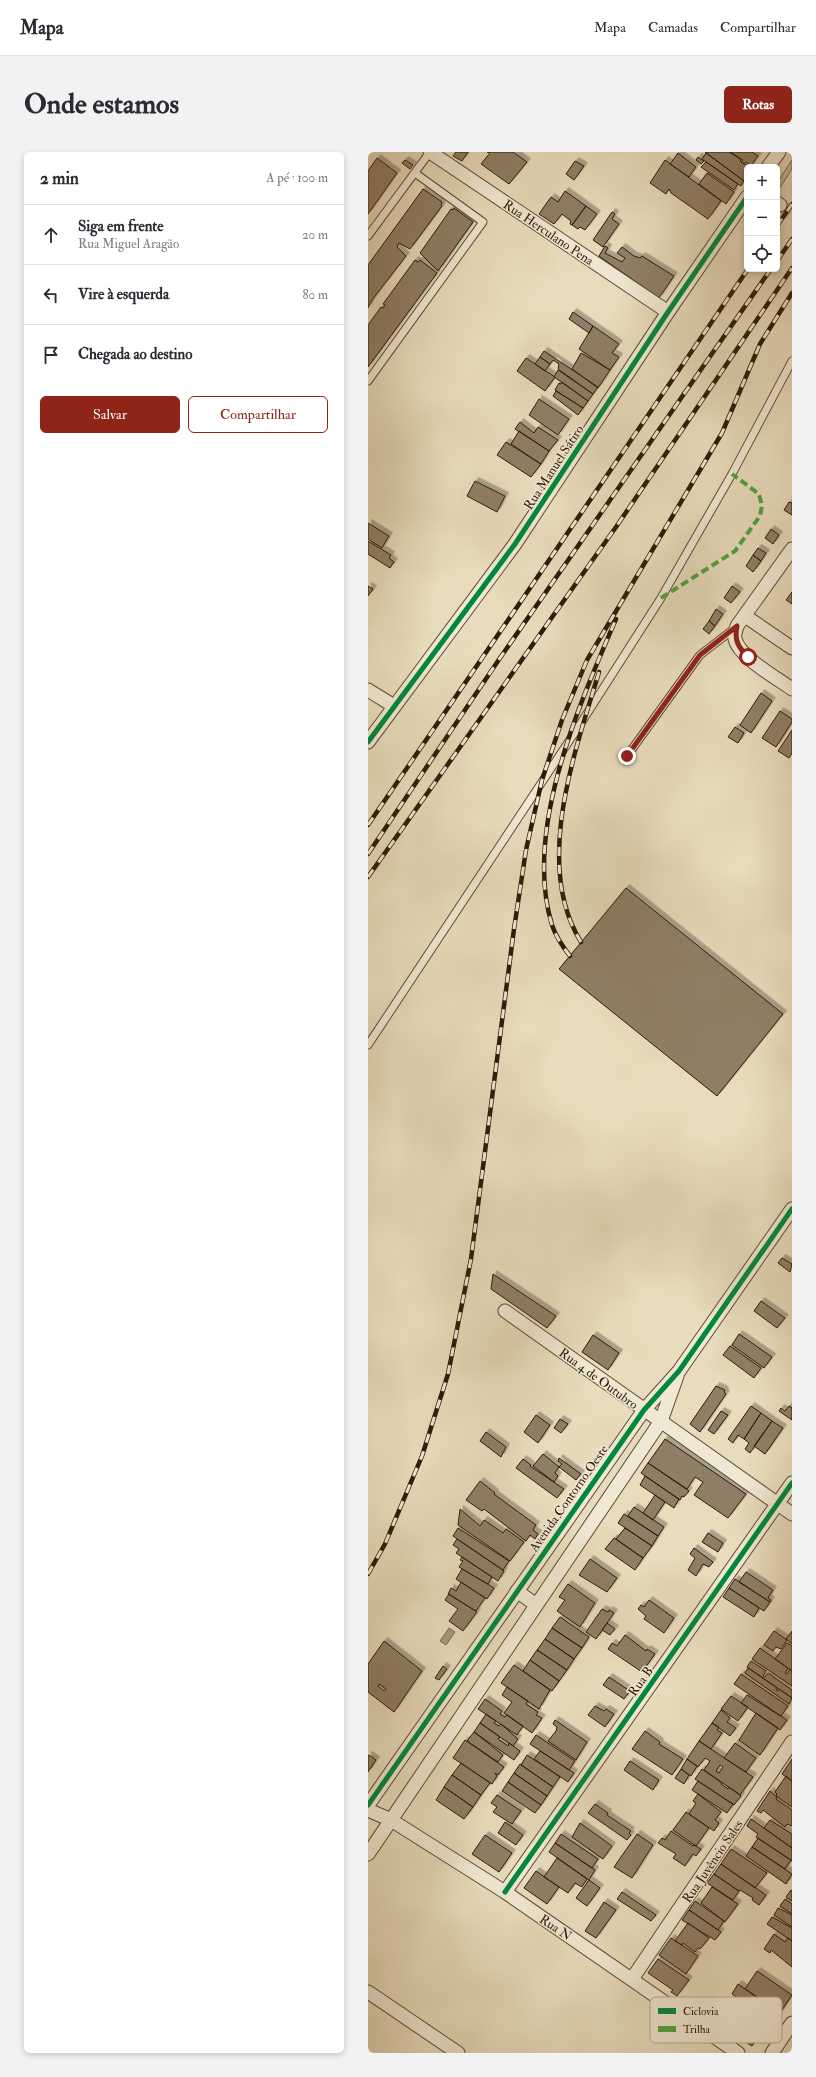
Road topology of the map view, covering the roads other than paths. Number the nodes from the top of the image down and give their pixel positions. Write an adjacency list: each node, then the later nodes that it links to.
1 (430, 152): 4 (lane); 7 (street, Rua Herculano Pena)
2 (779, 152): 3 (street)
3 (770, 164)
4 (415, 172): 6 (lane); 9 (lane)
5 (745, 200): 7 (street, Rua Manuel Sátiro)
6 (368, 236)
7 (668, 312): 16 (street, Rua Manuel Sátiro)
8 (792, 361): 19 (lane)
9 (368, 381)
10 (792, 549): 11 (street)
11 (745, 616): 12 (street); 13 (street)
12 (737, 626): 14 (street); 18 (lane)
13 (792, 648)
14 (792, 689)
15 (368, 690): 16 (street)
16 (394, 706): 17 (street, Rua Manuel Sátiro)
17 (368, 742)
18 (627, 756)
19 (368, 1045)
20 (792, 1209): 22 (street, Avenida Contorno Oeste)
21 (505, 1311): 23 (street, Rua 4 de Outubro)
22 (679, 1371): 23 (street, Avenida Contorno Oeste); 24 (street, Avenida Contorno Oeste)
23 (644, 1410): 24 (street, Rua 4 de Outubro); 28 (street, Avenida Contorno Oeste)
24 (661, 1421): 26 (street, Rua 4 de Outubro); 29 (street, Avenida Contorno Oeste)
25 (792, 1483): 26 (street, Rua B)
26 (778, 1504): 27 (street, Rua 4 de Outubro); 35 (street, Rua B)
27 (792, 1514)
28 (517, 1591): 29 (street); 31 (street, Avenida Contorno Oeste)
29 (536, 1605): 33 (street, Avenida Contorno Oeste)
30 (792, 1742): 36 (street, Rua Juvêncio Sales)
31 (368, 1805)
32 (368, 1810): 33 (street, Rua N)
33 (391, 1820): 34 (street, Avenida Contorno Oeste); 35 (street, Rua N)
34 (368, 1854)
35 (505, 1892): 36 (street, Rua N)
36 (632, 1979): 38 (street, Rua N)
37 (368, 1992): 43 (street)
38 (658, 1997)
39 (792, 2023): 40 (street)
40 (782, 2038)
41 (724, 2043): 44 (street, Rua N)
42 (779, 2043): 45 (street)
43 (458, 2053)
44 (738, 2053)
45 (772, 2053)

